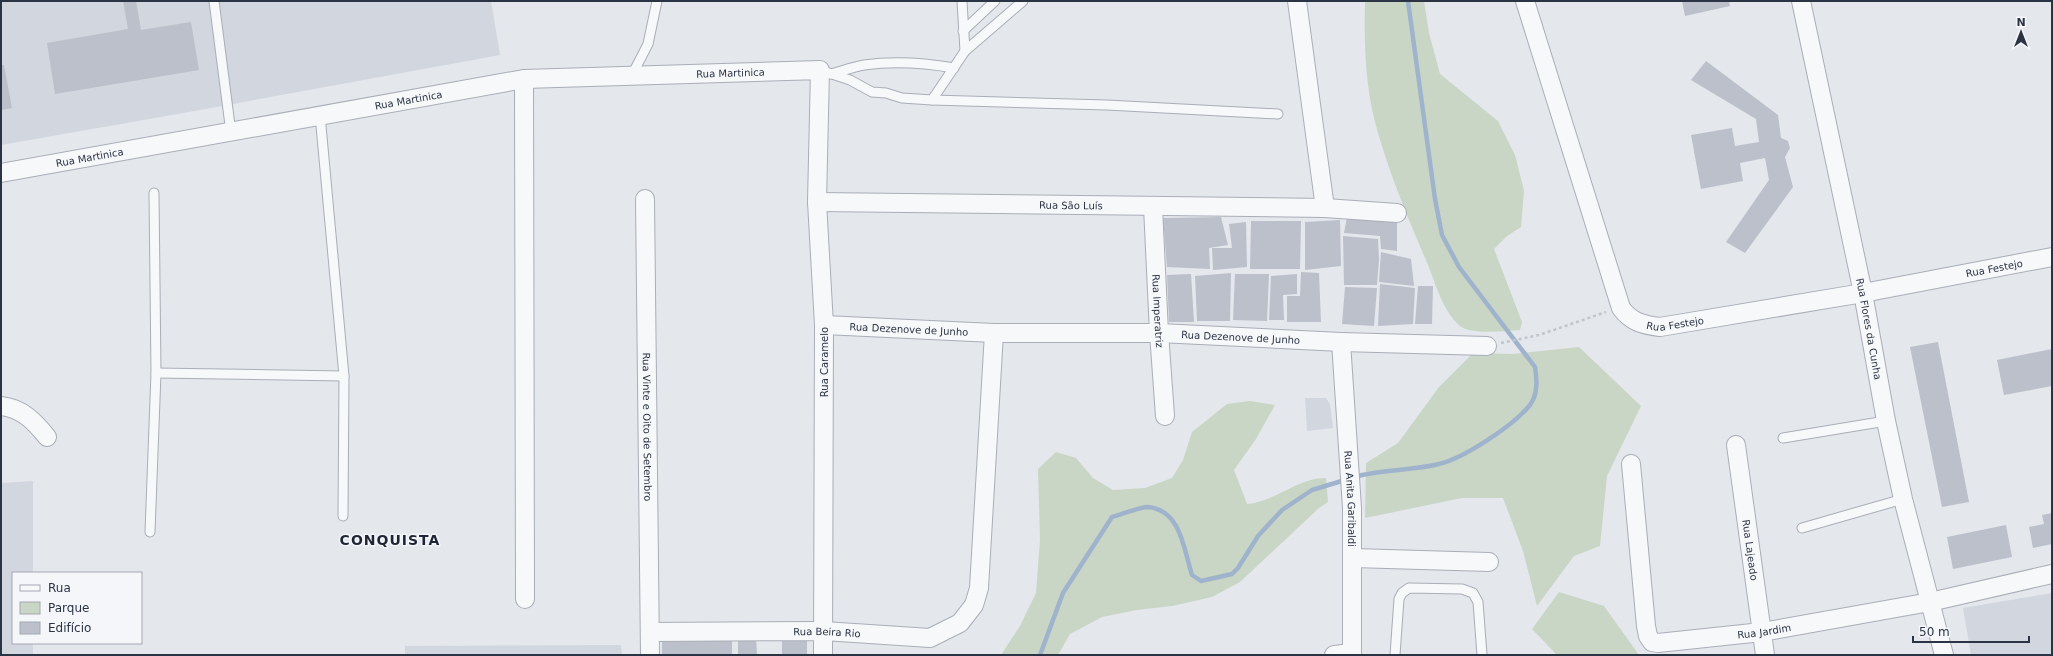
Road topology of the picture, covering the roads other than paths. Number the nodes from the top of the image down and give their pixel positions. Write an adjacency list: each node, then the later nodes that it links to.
1 (214, 1): 18 (lane)
2 (657, 1): 13 (lane)
3 (962, 1): 9 (lane)
4 (995, 1): 9 (lane)
5 (1023, 1): 10 (lane)
6 (1297, 1): 24 (street)
7 (1525, 1): 27 (street, Rua Festejo)
8 (1801, 1): 27 (street, Rua Flores da Cunha)
9 (963, 31): 10 (lane)
10 (965, 51): 11 (lane)
11 (954, 68): 12 (lane); 15 (lane)
12 (825, 72): 13 (street, Rua Martinica); 15 (lane); 22 (street, Rua Caramelo)
13 (632, 75): 14 (street, Rua Martinica)
14 (524, 79): 16 (street, Rua Martinica); 49 (street)
15 (932, 100): 17 (lane)
16 (320, 114): 18 (street, Rua Martinica); 34 (lane)
17 (1278, 114)
18 (231, 133): 19 (street, Rua Martinica)
19 (1, 173)
20 (154, 193): 33 (lane)
21 (645, 199): 52 (street, Rua Vinte e Oito de Setembro)
22 (818, 202): 23 (street, Rua São Luís); 28 (street, Rua Caramelo)
23 (1153, 207): 24 (street, Rua São Luís); 30 (street, Rua Imperatriz)
24 (1325, 208): 25 (street, Rua São Luís)
25 (1397, 213)
26 (2052, 257): 27 (street, Rua Festejo)
27 (1863, 293): 37 (street, Rua Flores da Cunha)
28 (824, 325): 29 (street, Rua Dezenove de Junho); 51 (street, Rua Caramelo)
29 (994, 333): 30 (street, Rua Dezenove de Junho); 51 (street, Rua Beira Rio)
30 (1158, 333): 31 (street, Rua Dezenove de Junho); 36 (street, Rua Imperatriz)
31 (1341, 342): 32 (street, Rua Dezenove de Junho); 46 (street, Rua Anita Garibaldi)
32 (1487, 346)
33 (156, 373): 34 (lane); 45 (lane)
34 (344, 376): 43 (lane)
35 (1, 406): 38 (street)
36 (1166, 416)
37 (1886, 421): 39 (lane); 42 (street, Rua Flores da Cunha)
38 (47, 437)
39 (1783, 438)
40 (1736, 445): 53 (street, Rua Lajeado)
41 (1631, 464): 53 (street, Rua Jardim)
42 (1904, 499): 44 (lane); 50 (street, Rua Flores da Cunha)
43 (343, 516)
44 (1802, 528)
45 (150, 532)
46 (1353, 558): 47 (street); 54 (street, Rua Anita Garibaldi)
47 (1489, 562)
48 (2052, 574): 50 (street, Rua Jardim)
49 (525, 598)
50 (1930, 602): 53 (street, Rua Jardim); 61 (street, Rua Flores da Cunha)
51 (824, 631): 52 (street, Rua Beira Rio); 56 (street, Rua Caramelo)
52 (650, 632): 55 (street, Rua Vinte e Oito de Setembro)
53 (1762, 632): 60 (street, Rua Lajeado)
54 (1352, 654): 57 (street)
55 (650, 655)
56 (824, 655)
57 (1334, 655)
58 (1395, 655): 59 (lane)
59 (1482, 655)
60 (1765, 655)
61 (1944, 655)

